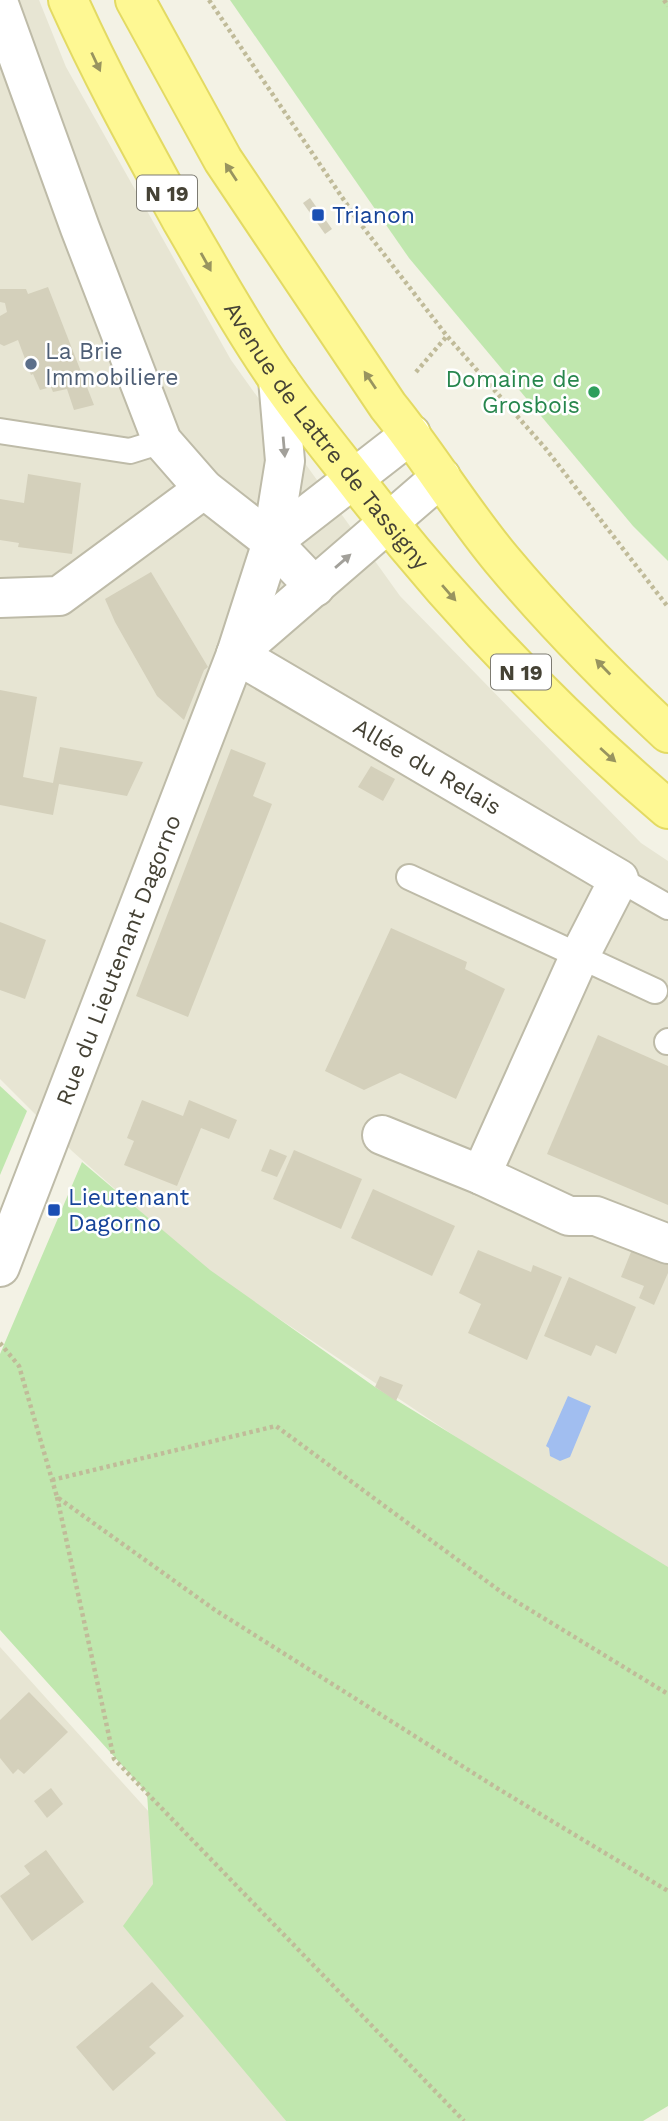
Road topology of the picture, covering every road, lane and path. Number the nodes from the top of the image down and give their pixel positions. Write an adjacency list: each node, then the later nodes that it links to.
1 (68, 0): 7 (main road, Avenue de Lattre de Tassigny / N 19, one-way to 7)
2 (135, 0): 9 (main road, N 19, one-way to 2)
3 (209, 0): 18 (path)
4 (664, 0): 5 (path)
5 (668, 6)
6 (0, 7): 10 (street)
7 (278, 379): 12 (main road, Avenue de Lattre de Tassigny / N 19); 15 (street, Rue du Lieutenant Dagorno, one-way to 15)
8 (0, 431): 10 (lane)
9 (411, 434): 11 (main road, N 19); 12 (street)
10 (162, 441): 13 (street)
11 (441, 477): 14 (street); 20 (main road, N 19, one-way to 11)
12 (353, 478): 14 (main road, Avenue de Lattre de Tassigny / N 19); 15 (street)
13 (204, 489): 15 (street); 17 (street)
14 (387, 523): 16 (street, one-way to 14); 21 (main road, Avenue de Lattre de Tassigny / N 19, one-way to 21)
15 (272, 542): 16 (street); 19 (street, Rue du Lieutenant Dagorno)
16 (315, 587): 19 (street)
17 (0, 598)
18 (668, 607)
19 (236, 654): 23 (street, Allée du Relais); 30 (street, Rue du Lieutenant Dagorno)
20 (668, 733)
21 (668, 809)
22 (409, 877): 25 (lane)
23 (619, 879): 24 (lane, Allée du Relais); 25 (street)
24 (668, 906)
25 (579, 957): 26 (lane); 28 (street)
26 (655, 990)
27 (383, 1135): 28 (street)
28 (481, 1175): 29 (street)
29 (668, 1244)
30 (0, 1266)
31 (0, 1343): 32 (path)
32 (51, 1480): 33 (path); 34 (path)
33 (57, 1497): 35 (path); 36 (path)
34 (668, 1694)
35 (668, 1892)
36 (464, 2121)

